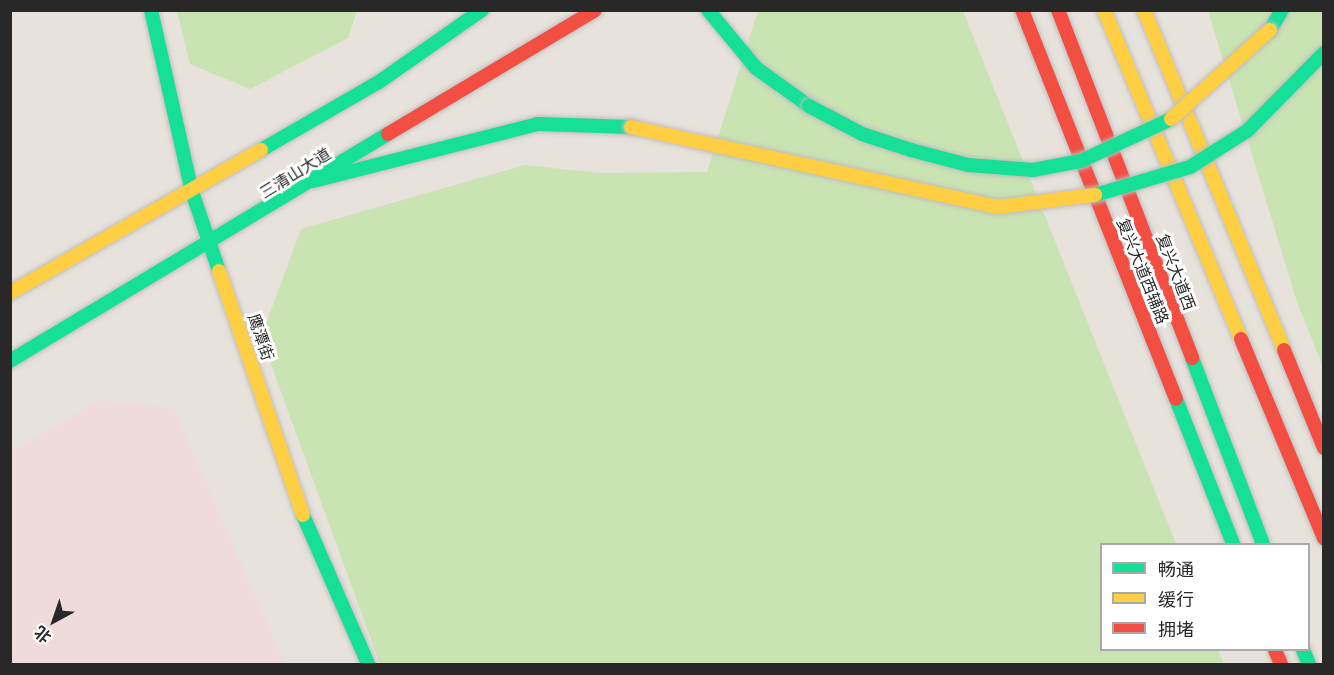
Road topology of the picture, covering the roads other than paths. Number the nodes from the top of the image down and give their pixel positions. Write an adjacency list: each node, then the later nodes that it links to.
1 (151, 10): 12 (main road, 鹰潭街)
2 (482, 10): 12 (main road)
3 (595, 10): 11 (main road, 三清山大道)
4 (708, 10): 9 (main road, bridge)
5 (1022, 10): 18 (main road, 复兴大道西辅路)
6 (1058, 10): 19 (main road, 复兴大道西, bridge)
7 (1104, 10): 17 (main road, 复兴大道西, bridge)
8 (1144, 10): 16 (main road)
9 (1282, 10)
10 (1323, 53): 11 (main road, bridge)
11 (313, 181): 13 (main road, 三清山大道)
12 (192, 192): 13 (main road, 鹰潭街); 14 (main road)
13 (212, 243): 15 (main road, 三清山大道); 20 (main road, 鹰潭街)
14 (10, 294)
15 (10, 361)
16 (1323, 448)
17 (1323, 538)
18 (1233, 543)
19 (1263, 543)
20 (368, 664)

